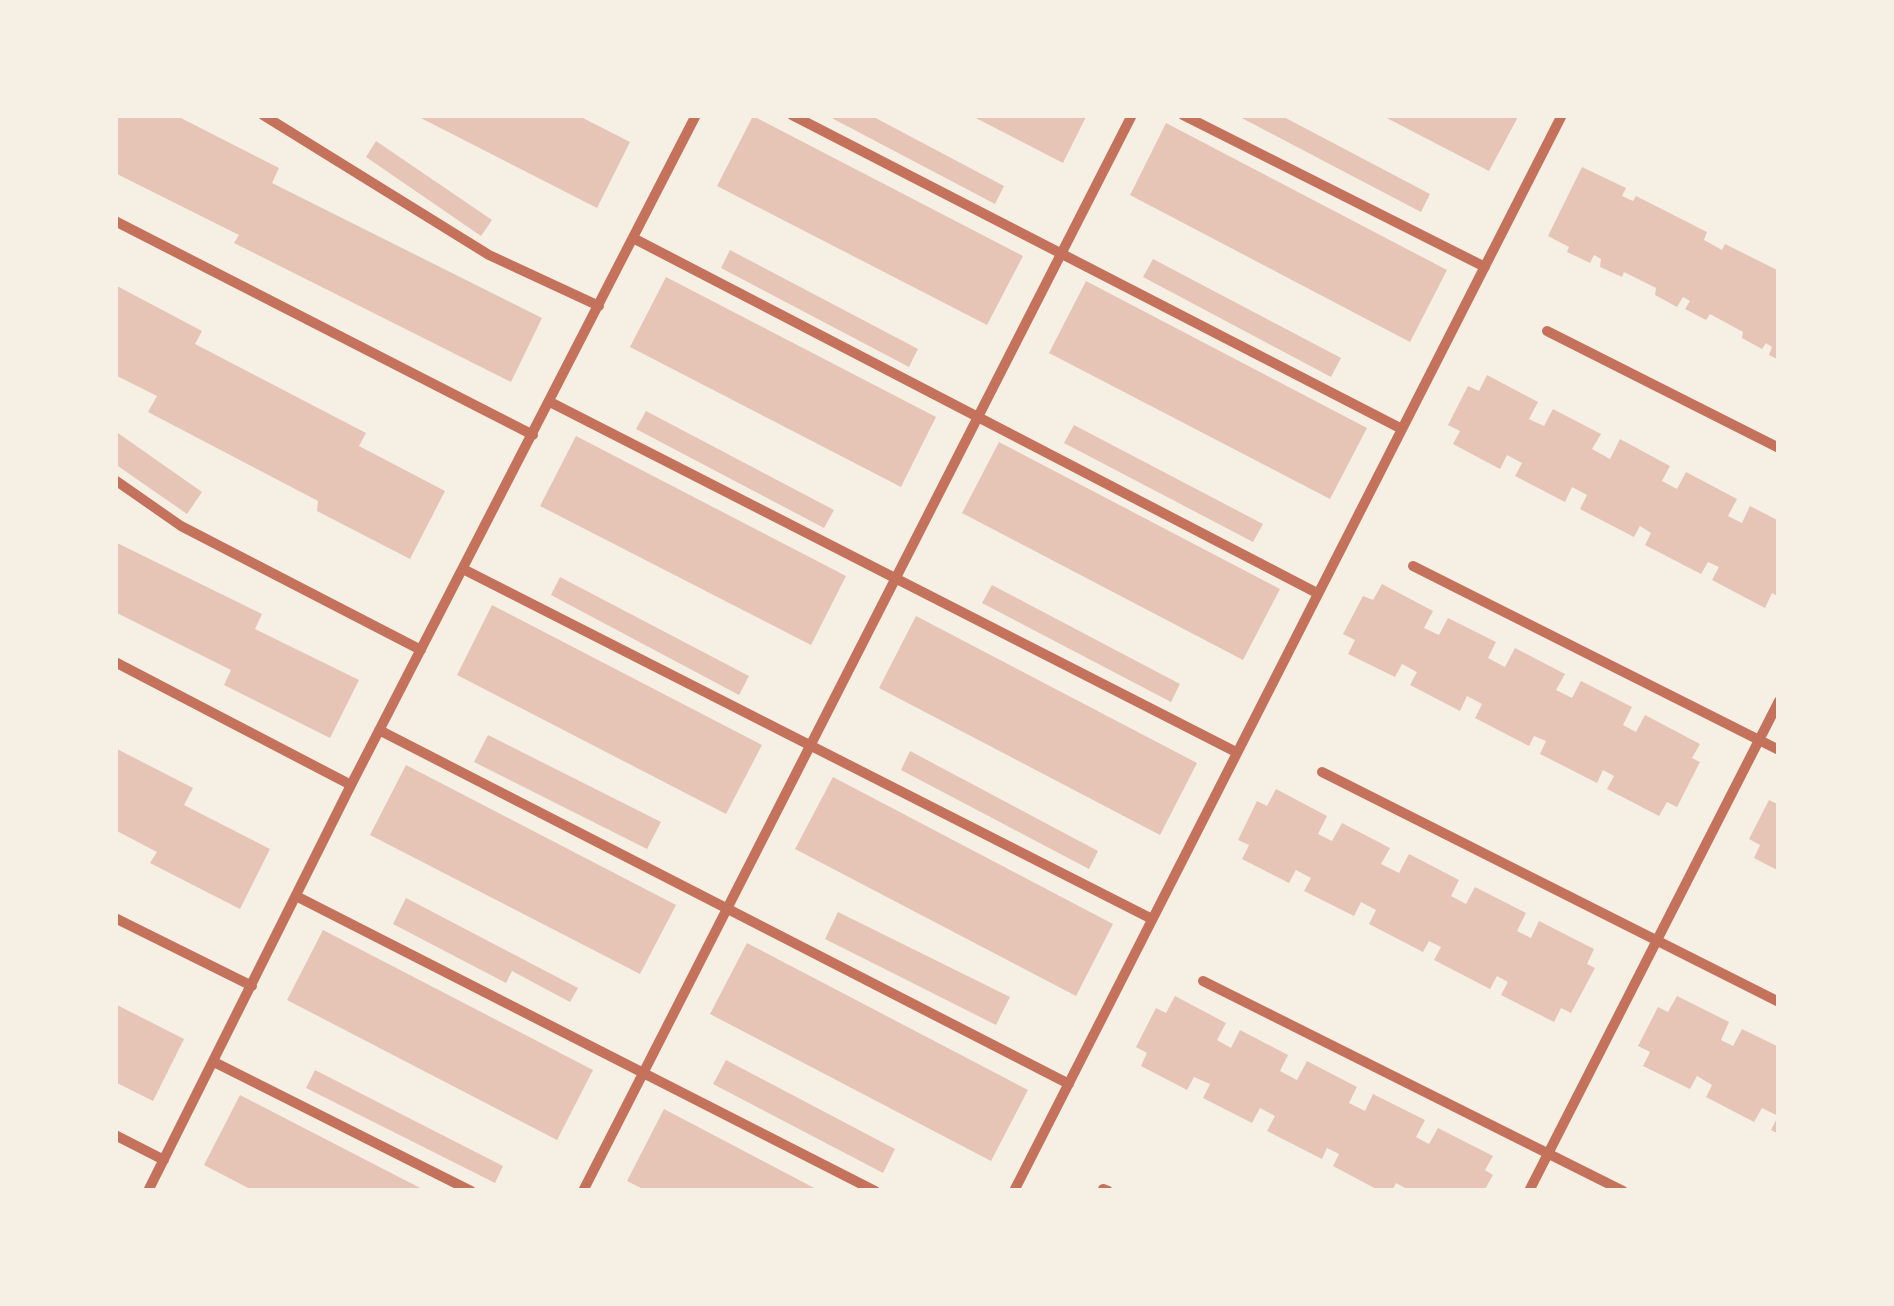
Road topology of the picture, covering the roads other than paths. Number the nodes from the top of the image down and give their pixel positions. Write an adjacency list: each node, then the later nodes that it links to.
1 (263, 115): 11 (street)
2 (696, 115): 8 (street)
3 (792, 115): 9 (street)
4 (1132, 115): 9 (street)
5 (1183, 115): 10 (street)
6 (1562, 115): 10 (street)
7 (115, 220): 16 (street)
8 (633, 238): 11 (street); 14 (street)
9 (1061, 253): 14 (street); 15 (street)
10 (1484, 267): 15 (street)
11 (599, 306): 13 (street)
12 (1547, 331): 17 (street)
13 (550, 402): 16 (street); 21 (street)
14 (978, 417): 21 (street); 22 (street)
15 (1400, 428): 22 (street)
16 (533, 435): 20 (street)
17 (1779, 448)
18 (115, 480): 23 (street)
19 (1414, 566): 27 (street)
20 (463, 569): 23 (street); 28 (street)
21 (895, 578): 28 (street); 30 (street)
22 (1317, 593): 30 (street)
23 (421, 650): 26 (street)
24 (115, 662): 32 (street)
25 (1779, 702): 27 (street)
26 (379, 730): 32 (street); 34 (street)
27 (1759, 740): 29 (street); 37 (street)
28 (810, 745): 34 (street); 36 (street)
29 (1779, 750)
30 (1236, 752): 36 (street)
31 (1322, 772): 37 (street)
32 (351, 785): 33 (street)
33 (296, 896): 39 (street); 42 (street)
34 (727, 908): 42 (street); 43 (street)
35 (115, 918): 39 (street)
36 (1152, 919): 43 (street)
37 (1657, 941): 40 (street); 45 (street)
38 (1203, 981): 45 (street)
39 (252, 986): 41 (street)
40 (1779, 1002)
41 (214, 1062): 46 (street); 48 (street)
42 (643, 1073): 49 (street); 50 (street)
43 (1069, 1084): 51 (street)
44 (115, 1135): 46 (street)
45 (1548, 1154): 52 (street); 53 (street)
46 (164, 1160): 47 (street)
47 (148, 1191)
48 (470, 1191)
49 (583, 1191)
50 (875, 1191)
51 (1014, 1191)
52 (1529, 1191)
53 (1623, 1191)

